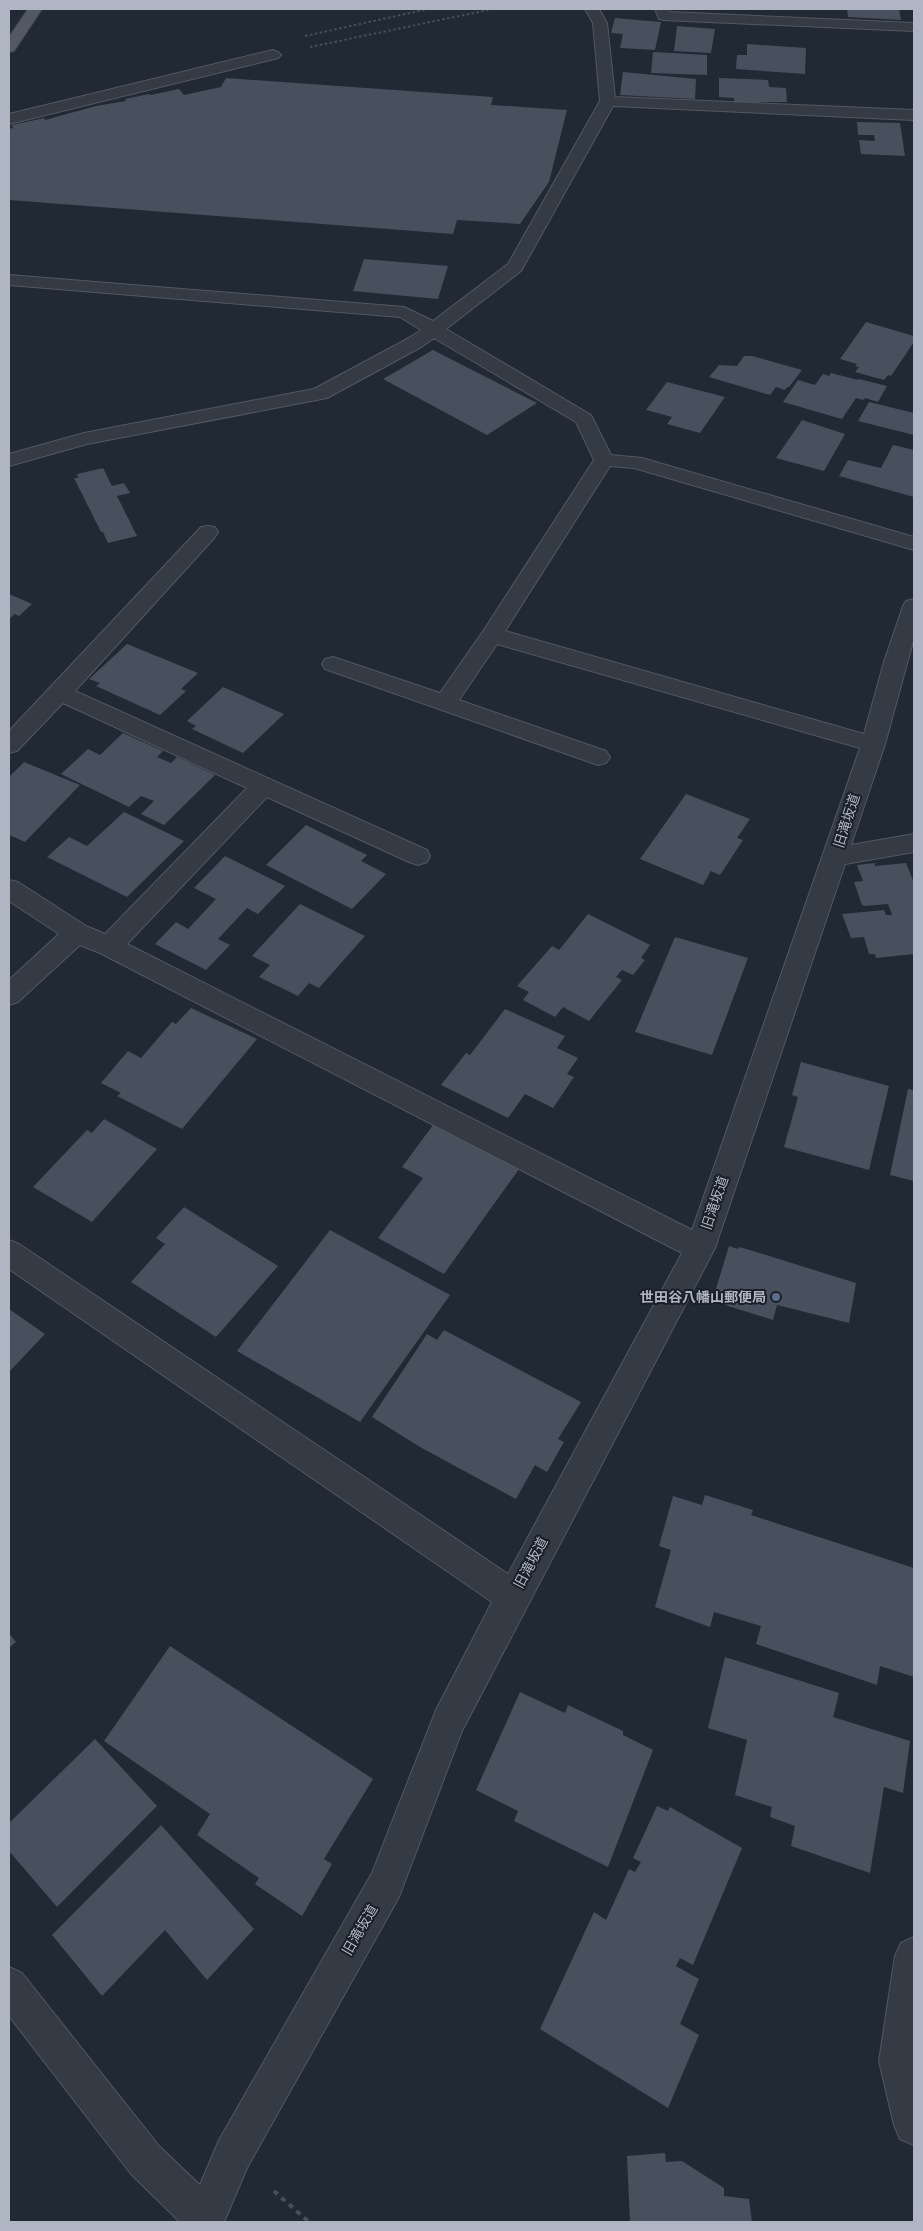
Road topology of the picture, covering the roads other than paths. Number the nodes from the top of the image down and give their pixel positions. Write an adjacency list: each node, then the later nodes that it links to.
1 (35, 9): 5 (main road)
2 (592, 9): 7 (street)
3 (662, 9): 4 (street)
4 (914, 27)
5 (9, 48)
6 (273, 55): 9 (street)
7 (608, 101): 8 (street); 11 (street)
8 (914, 115)
9 (9, 118)
10 (9, 280): 11 (street)
11 (434, 329): 12 (street); 13 (street)
12 (9, 460)
13 (604, 460): 15 (street); 17 (street)
14 (208, 532): 19 (street)
15 (914, 544)
16 (914, 606): 21 (street, 旧滝坂道)
17 (492, 635): 20 (street); 21 (street)
18 (333, 664): 20 (street)
19 (60, 692): 22 (street); 24 (street)
20 (445, 703): 23 (street)
21 (873, 744): 27 (street, 旧滝坂道)
22 (9, 745)
23 (598, 757)
24 (264, 785): 26 (street); 30 (street)
25 (914, 843): 27 (street)
26 (418, 856)
27 (835, 857): 32 (street, 旧滝坂道)
28 (9, 889): 29 (street)
29 (77, 933): 30 (street); 31 (street)
30 (110, 946): 32 (street)
31 (9, 995)
32 (700, 1248): 34 (street, 旧滝坂道)
33 (9, 1253): 34 (street)
34 (513, 1597): 38 (street, 旧滝坂道)
35 (914, 1956): 37 (street)
36 (12, 1998): 38 (street, 旧滝坂道)
37 (914, 2125)
38 (204, 2220)

